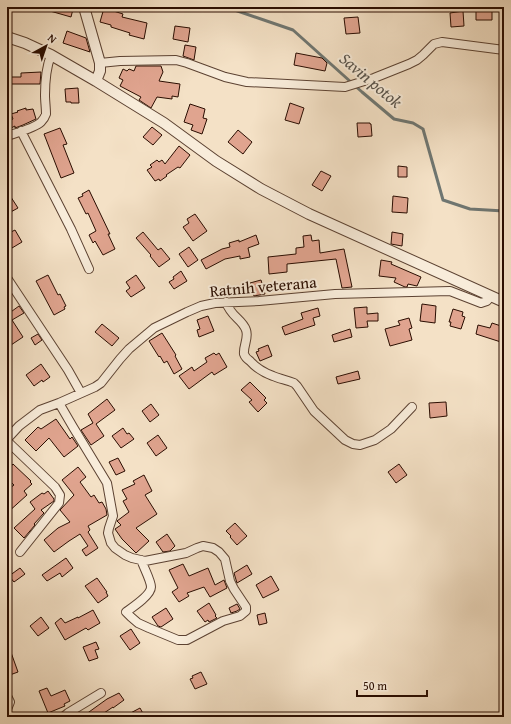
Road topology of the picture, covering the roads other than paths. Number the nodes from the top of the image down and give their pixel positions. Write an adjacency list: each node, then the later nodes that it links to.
1 (84, 7): 5 (street)
2 (7, 37): 4 (street)
3 (504, 50): 5 (street)
4 (51, 55): 6 (street); 7 (street)
5 (100, 62): 6 (street)
6 (96, 81): 11 (street)
7 (21, 131): 8 (street); 9 (street)
8 (7, 136)
9 (89, 269)
10 (7, 278): 14 (street)
11 (491, 296): 12 (street, Ratnih veterana); 13 (street)
12 (226, 302): 14 (street, Ratnih veterana); 16 (street)
13 (504, 302)
14 (81, 393): 15 (street, Ratnih veterana)
15 (59, 403): 17 (street, Ratnih veterana); 19 (street)
16 (412, 407)
17 (7, 440): 18 (street)
18 (20, 552)
19 (141, 560): 19 (street)
20 (101, 693): 23 (street)
21 (7, 696): 22 (street)
22 (7, 708)
23 (64, 717)

